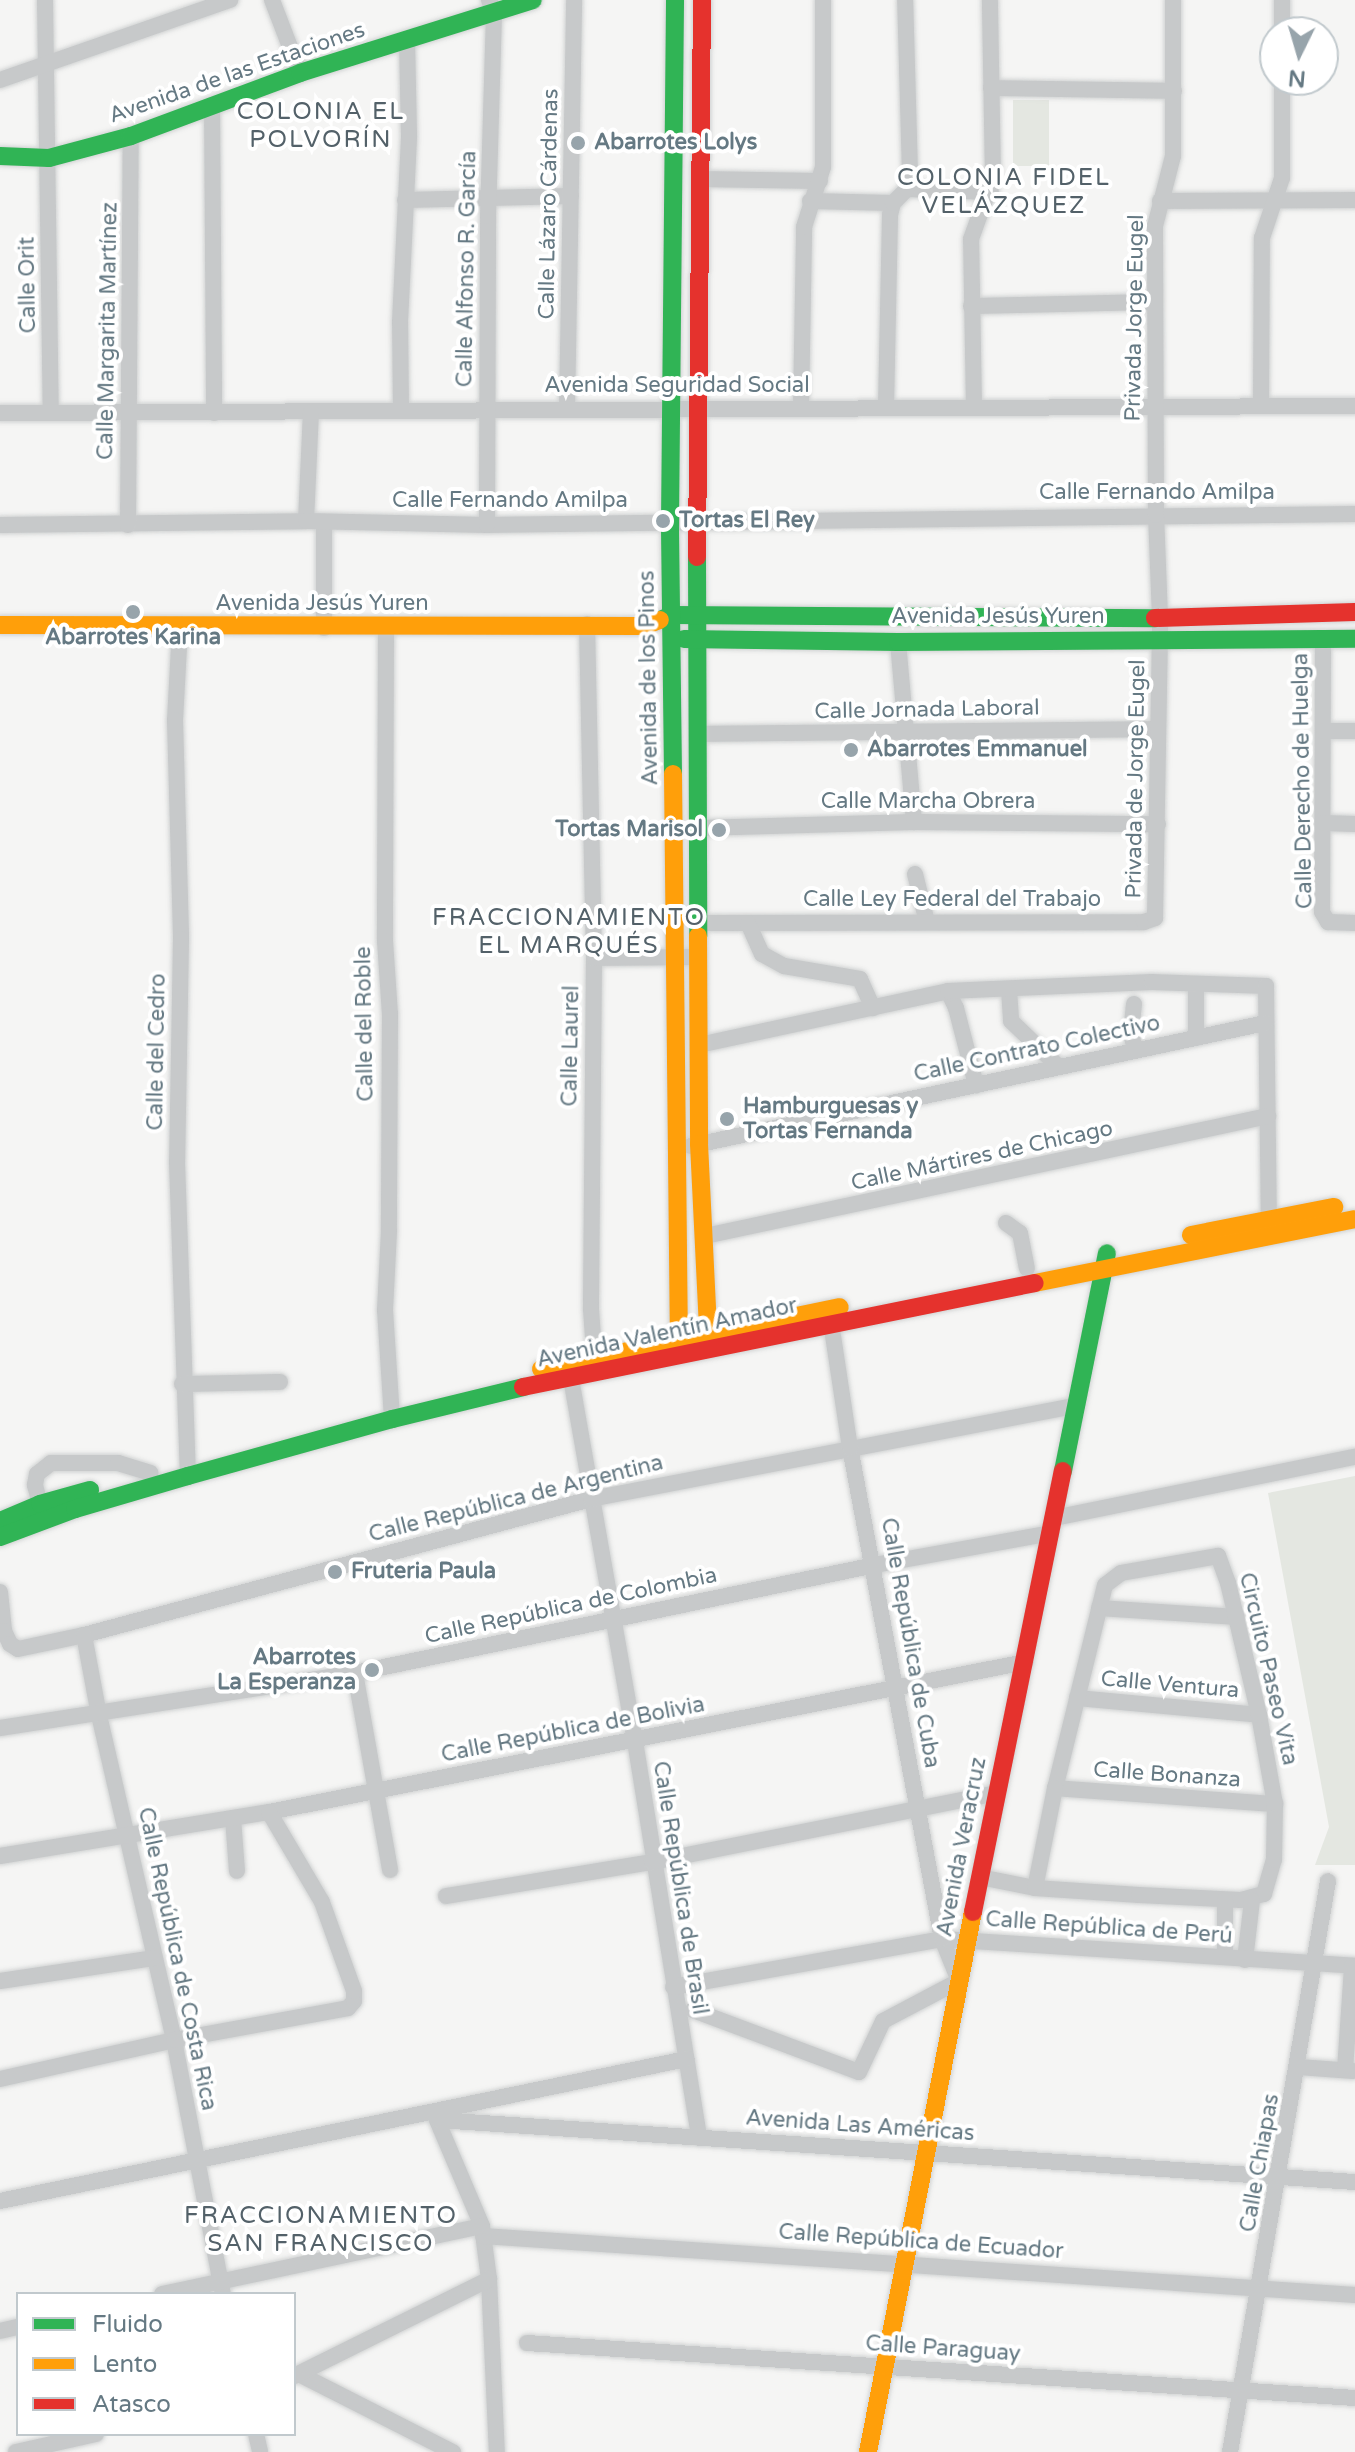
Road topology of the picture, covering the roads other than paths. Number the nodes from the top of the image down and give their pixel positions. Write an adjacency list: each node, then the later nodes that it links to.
1 (45, 0): 14 (street, Calle Orit)
2 (230, 0): 14 (street)
3 (272, 0): 15 (street)
4 (533, 0): 12 (main road, Avenida de las Estaciones)
5 (574, 0): 28 (street, Calle Lázaro Cárdenas)
6 (675, 0): 45 (main road, Avenida de los Pinos)
7 (702, 0): 24 (main road)
8 (823, 0): 25 (street)
9 (905, 0): 26 (street)
10 (990, 0): 17 (street)
11 (1173, 0): 18 (street, Privada Jorge Eugel)
12 (492, 7): 13 (main road, Avenida de las Estaciones); 29 (street, Calle Alfonso R. García)
13 (407, 42): 15 (main road, Avenida de las Estaciones); 30 (street)
14 (47, 63): 16 (street); 23 (street, Calle Orit)
15 (300, 73): 20 (main road, Avenida de las Estaciones)
16 (0, 80)
17 (991, 88): 18 (street); 27 (street)
18 (1174, 91): 33 (street, Privada Jorge Eugel)
19 (1282, 96): 34 (street)
20 (212, 105): 21 (main road, Avenida de las Estaciones); 53 (street)
21 (131, 136): 23 (main road, Avenida de las Estaciones); 52 (street, Calle Margarita Martínez)
22 (0, 156): 23 (main road, Avenida de las Estaciones)
23 (49, 158): 48 (street, Calle Orit)
24 (699, 179): 25 (street); 41 (main road)
25 (820, 181): 32 (street)
26 (907, 189): 27 (street); 35 (street)
27 (991, 192): 37 (street)
28 (571, 196): 29 (street); 46 (street, Calle Lázaro Cárdenas)
29 (489, 197): 30 (street); 47 (street, Calle Alfonso R. García)
30 (405, 200): 49 (street)
31 (1355, 200): 34 (street)
32 (810, 201): 35 (street); 42 (street)
33 (1160, 201): 34 (street); 36 (street, Privada Jorge Eugel)
34 (1276, 201): 39 (street)
35 (893, 203): 43 (street)
36 (1154, 302): 37 (street); 38 (street, Privada Jorge Eugel)
37 (971, 306): 44 (street)
38 (1155, 406): 39 (street, Avenida Seguridad Social); 44 (street, Avenida Seguridad Social); 55 (street, Privada Jorge Eugel)
39 (1261, 406): 40 (street, Avenida Seguridad Social)
40 (1355, 406)
41 (700, 407): 42 (street, Avenida Seguridad Social); 45 (street, Avenida Seguridad Social); 57 (main road)
42 (801, 407): 43 (street, Avenida Seguridad Social)
43 (886, 407): 44 (street, Avenida Seguridad Social)
44 (974, 407)
45 (672, 408): 46 (street, Avenida Seguridad Social); 59 (main road, Avenida de los Pinos)
46 (567, 409): 47 (street, Avenida Seguridad Social)
47 (487, 410): 49 (street, Avenida Seguridad Social); 62 (street, Calle Alfonso R. García)
48 (51, 411): 51 (street, Avenida Seguridad Social); 52 (street, Avenida Seguridad Social)
49 (401, 411): 50 (street, Avenida Seguridad Social)
50 (311, 412): 53 (street, Avenida Seguridad Social); 56 (street)
51 (0, 413)
52 (128, 413): 53 (street, Avenida Seguridad Social); 61 (street, Calle Margarita Martínez)
53 (214, 413)
54 (1355, 514): 55 (street, Calle Fernando Amilpa)
55 (1156, 515): 57 (street, Calle Fernando Amilpa); 66 (street, Privada Jorge Eugel)
56 (306, 521): 58 (street, Calle Fernando Amilpa); 61 (street, Calle Fernando Amilpa)
57 (697, 521): 59 (street, Calle Fernando Amilpa); 65 (main road)
58 (324, 522): 62 (street, Calle Fernando Amilpa); 71 (street)
59 (670, 523): 62 (street, Calle Fernando Amilpa); 64 (main road, Avenida de los Pinos)
60 (0, 525): 61 (street, Calle Fernando Amilpa)
61 (128, 525)
62 (487, 525)
63 (1355, 612): 66 (main road, Avenida Jesús Yuren)
64 (672, 615): 65 (main road, Avenida Jesús Yuren); 69 (main road, Avenida Jesús Yuren); 73 (main road, Avenida de los Pinos)
65 (698, 616): 66 (main road, Avenida Jesús Yuren); 76 (main road)
66 (1160, 618): 77 (street, Privada Jorge Eugel)
67 (587, 624): 69 (main road, Avenida Jesús Yuren); 72 (main road, Avenida Jesús Yuren); 97 (street, Calle Laurel)
68 (0, 625): 70 (main road, Avenida Jesús Yuren)
69 (644, 626): 73 (main road, Avenida Jesús Yuren)
70 (180, 628): 71 (main road, Avenida Jesús Yuren); 125 (street, Calle del Cedro)
71 (324, 628): 72 (main road, Avenida Jesús Yuren)
72 (386, 628): 127 (street, Calle del Roble)
73 (673, 639): 76 (main road, Avenida Jesús Yuren); 95 (main road, Avenida de los Pinos)
74 (1323, 639): 75 (main road, Avenida Jesús Yuren); 77 (main road, Avenida Jesús Yuren); 80 (street, Calle Derecho de Huelga)
75 (1355, 639)
76 (698, 640): 78 (main road, Avenida Jesús Yuren); 83 (main road)
77 (1160, 640): 78 (main road, Avenida Jesús Yuren); 79 (street, Privada de Jorge Eugel)
78 (898, 642): 82 (street)
79 (1157, 729): 82 (street, Calle Jornada Laboral); 86 (street, Privada de Jorge Eugel)
80 (1324, 731): 81 (street); 85 (street, Calle Derecho de Huelga)
81 (1355, 731)
82 (903, 732): 83 (street, Calle Jornada Laboral); 84 (street)
83 (698, 734): 88 (main road)
84 (914, 822): 86 (street, Calle Marcha Obrera); 88 (street, Calle Marcha Obrera)
85 (1324, 823): 87 (street); 94 (street, Calle Derecho de Huelga)
86 (1158, 824): 90 (street, Privada de Jorge Eugel)
87 (1355, 824)
88 (699, 828): 92 (main road)
89 (915, 874): 91 (street)
90 (1155, 918): 91 (street, Calle Ley Federal del Trabajo)
91 (927, 922): 93 (street, Calle Ley Federal del Trabajo)
92 (699, 923): 93 (street, Calle Ley Federal del Trabajo); 96 (main road)
93 (748, 923): 102 (street)
94 (1355, 923)
95 (676, 957): 96 (street); 97 (street); 111 (main road, Avenida de los Pinos)
96 (699, 957): 105 (main road)
97 (594, 958): 122 (street, Calle Laurel)
98 (1196, 984): 99 (street); 103 (street); 104 (street)
99 (1009, 990): 100 (street); 107 (street)
100 (948, 991): 102 (street); 108 (street)
101 (1134, 1004): 106 (street)
102 (873, 1008): 105 (street)
103 (1265, 1023): 104 (street, Calle Contrato Colectivo); 109 (street)
104 (1196, 1038): 106 (street, Calle Contrato Colectivo)
105 (699, 1045): 110 (main road)
106 (1135, 1051): 107 (street, Calle Contrato Colectivo)
107 (1059, 1067): 108 (street, Calle Contrato Colectivo)
108 (976, 1085): 110 (street, Calle Contrato Colectivo)
109 (1268, 1116): 115 (street); 116 (street, Calle Mártires de Chicago)
110 (699, 1144): 111 (street, Calle Contrato Colectivo); 116 (main road)
111 (677, 1149): 121 (main road, Avenida de los Pinos)
112 (1355, 1204): 115 (main road, Avenida Valentín Amador)
113 (1355, 1219): 115 (main road, Avenida Valentín Amador)
114 (1006, 1223): 118 (street)
115 (1269, 1227): 117 (main road, Avenida Valentín Amador)
116 (705, 1236): 120 (main road)
117 (1107, 1259): 118 (main road, Avenida Valentín Amador); 119 (main road, Avenida Valentín Amador); 126 (main road, Avenida Veracruz)
118 (1027, 1268): 119 (main road, Avenida Valentín Amador)
119 (830, 1316): 120 (main road, Avenida Valentín Amador); 128 (street, Calle República de Cuba)
120 (709, 1341): 121 (main road, Avenida Valentín Amador)
121 (679, 1347): 122 (main road, Avenida Valentín Amador)
122 (595, 1364): 123 (main road, Avenida Valentín Amador)
123 (570, 1369): 127 (main road, Avenida Valentín Amador); 132 (street, Calle República de Brasil)
124 (280, 1382): 125 (street)
125 (182, 1384): 130 (street, Calle del Cedro)
126 (1077, 1405): 128 (street, Calle República de Argentina); 135 (main road, Avenida Veracruz)
127 (391, 1414): 130 (main road, Avenida Valentín Amador)
128 (850, 1448): 132 (street, Calle República de Argentina); 137 (street, Calle República de Cuba)
129 (1355, 1457): 135 (street, Calle República de Colombia)
130 (188, 1469): 131 (main road, Avenida Valentín Amador); 136 (main road, Avenida Valentín Amador)
131 (151, 1473): 133 (main road, Avenida Valentín Amador); 133 (street)
132 (591, 1499): 141 (street, Calle República de Brasil); 143 (street, Calle República de Argentina)
133 (40, 1504): 134 (main road, Avenida Valentín Amador)
134 (0, 1521)
135 (1052, 1525): 137 (street, Calle República de Colombia); 144 (main road, Avenida Veracruz)
136 (0, 1537)
137 (875, 1565): 141 (street, Calle República de Colombia); 146 (street, Calle República de Cuba)
138 (0, 1592): 142 (street)
139 (1099, 1608): 140 (street); 140 (street, Circuito Paseo Vita); 147 (street, Circuito Paseo Vita)
140 (1237, 1617): 149 (street, Circuito Paseo Vita)
141 (613, 1620): 145 (street, Calle República de Colombia); 151 (street, Calle República de Brasil)
142 (2, 1631): 143 (street, Calle República de Argentina)
143 (84, 1635): 148 (street, Calle República de Costa Rica)
144 (1025, 1662): 146 (street, Calle República de Bolivia); 154 (main road, Avenida Veracruz)
145 (355, 1673): 148 (street, Calle República de Colombia); 153 (street)
146 (898, 1687): 151 (street, Calle República de Bolivia); 156 (street, Calle República de Cuba)
147 (1077, 1698): 149 (street, Calle Ventura); 152 (street, Circuito Paseo Vita)
148 (99, 1715): 150 (street, Calle República de Colombia); 159 (street, Calle República de Costa Rica)
149 (1259, 1715): 155 (street, Circuito Paseo Vita)
150 (0, 1728)
151 (635, 1741): 153 (street, Calle República de Bolivia); 161 (street, Calle República de Brasil)
152 (1055, 1788): 155 (street, Calle Bonanza); 166 (street, Circuito Paseo Vita)
153 (377, 1790): 157 (street, Calle República de Bolivia); 162 (street)
154 (997, 1793): 156 (street); 164 (main road, Avenida Veracruz)
155 (1275, 1804): 169 (street, Circuito Paseo Vita)
156 (917, 1810): 161 (street); 170 (street, Calle República de Cuba)
157 (269, 1812): 158 (street, Calle República de Bolivia); 181 (street)
158 (233, 1818): 159 (street, Calle República de Bolivia); 163 (street)
159 (128, 1833): 160 (street, Calle República de Bolivia); 173 (street, Calle República de Costa Rica)
160 (0, 1856)
161 (652, 1862): 167 (street); 179 (street, Calle República de Brasil)
162 (390, 1870)
163 (237, 1871)
164 (980, 1877): 166 (street); 171 (main road, Avenida Veracruz)
165 (1328, 1881): 175 (street, Calle Chiapas)
166 (1035, 1888): 168 (street)
167 (446, 1896)
168 (1225, 1900): 169 (street); 172 (street)
169 (1252, 1900): 174 (street)
170 (942, 1939): 171 (street, Calle República de Perú); 178 (street, Calle República de Cuba); 179 (street, Calle República de Perú)
171 (969, 1940): 172 (street, Calle República de Perú); 178 (main road, Avenida Veracruz)
172 (1225, 1957): 174 (street, Calle República de Perú)
173 (153, 1958): 177 (street); 181 (street, Calle República de Costa Rica)
174 (1245, 1960): 175 (street, Calle República de Perú)
175 (1317, 1963): 176 (street, Calle República de Perú); 183 (street, Calle Chiapas)
176 (1354, 1966): 184 (street)
177 (0, 1981)
178 (959, 1981): 180 (street); 188 (main road, Avenida Veracruz)
179 (673, 1987): 182 (street, Calle República de Brasil)
180 (693, 2010)
181 (174, 2040): 185 (street); 189 (street, Calle República de Costa Rica)
182 (686, 2059): 186 (street); 187 (street, Calle República de Brasil)
183 (1299, 2067): 184 (street); 190 (street, Calle Chiapas)
184 (1350, 2070)
185 (0, 2079)
186 (436, 2116): 187 (street, Avenida Las Américas); 189 (street); 193 (street)
187 (699, 2138): 188 (street, Avenida Las Américas)
188 (929, 2153): 190 (street, Avenida Las Américas); 194 (main road, Avenida Veracruz)
189 (197, 2159): 192 (street); 196 (street, Calle República de Costa Rica)
190 (1279, 2176): 191 (street, Avenida Las Américas); 197 (street, Calle Chiapas)
191 (1355, 2182)
192 (0, 2201)
193 (482, 2231): 194 (street, Calle República de Ecuador); 195 (street); 196 (street, Calle República de Ecuador)
194 (907, 2263): 197 (street, Calle República de Ecuador); 201 (main road, Avenida Veracruz)
195 (489, 2279): 202 (street); 208 (street)
196 (222, 2287): 198 (street, Calle República de Ecuador)
197 (1260, 2289): 199 (street, Calle República de Ecuador); 203 (street, Calle Chiapas)
198 (179, 2292)
199 (1355, 2295)
200 (527, 2343): 201 (street, Calle Paraguay)
201 (885, 2366): 203 (street, Calle Paraguay); 209 (main road, Avenida Veracruz)
202 (296, 2375): 207 (street)
203 (1241, 2393): 204 (street, Calle Paraguay); 210 (street, Calle Chiapas)
204 (1355, 2398)
205 (87, 2436): 206 (street)
206 (16, 2452)
207 (453, 2452)
208 (498, 2452)
209 (868, 2452)
210 (1230, 2452)

